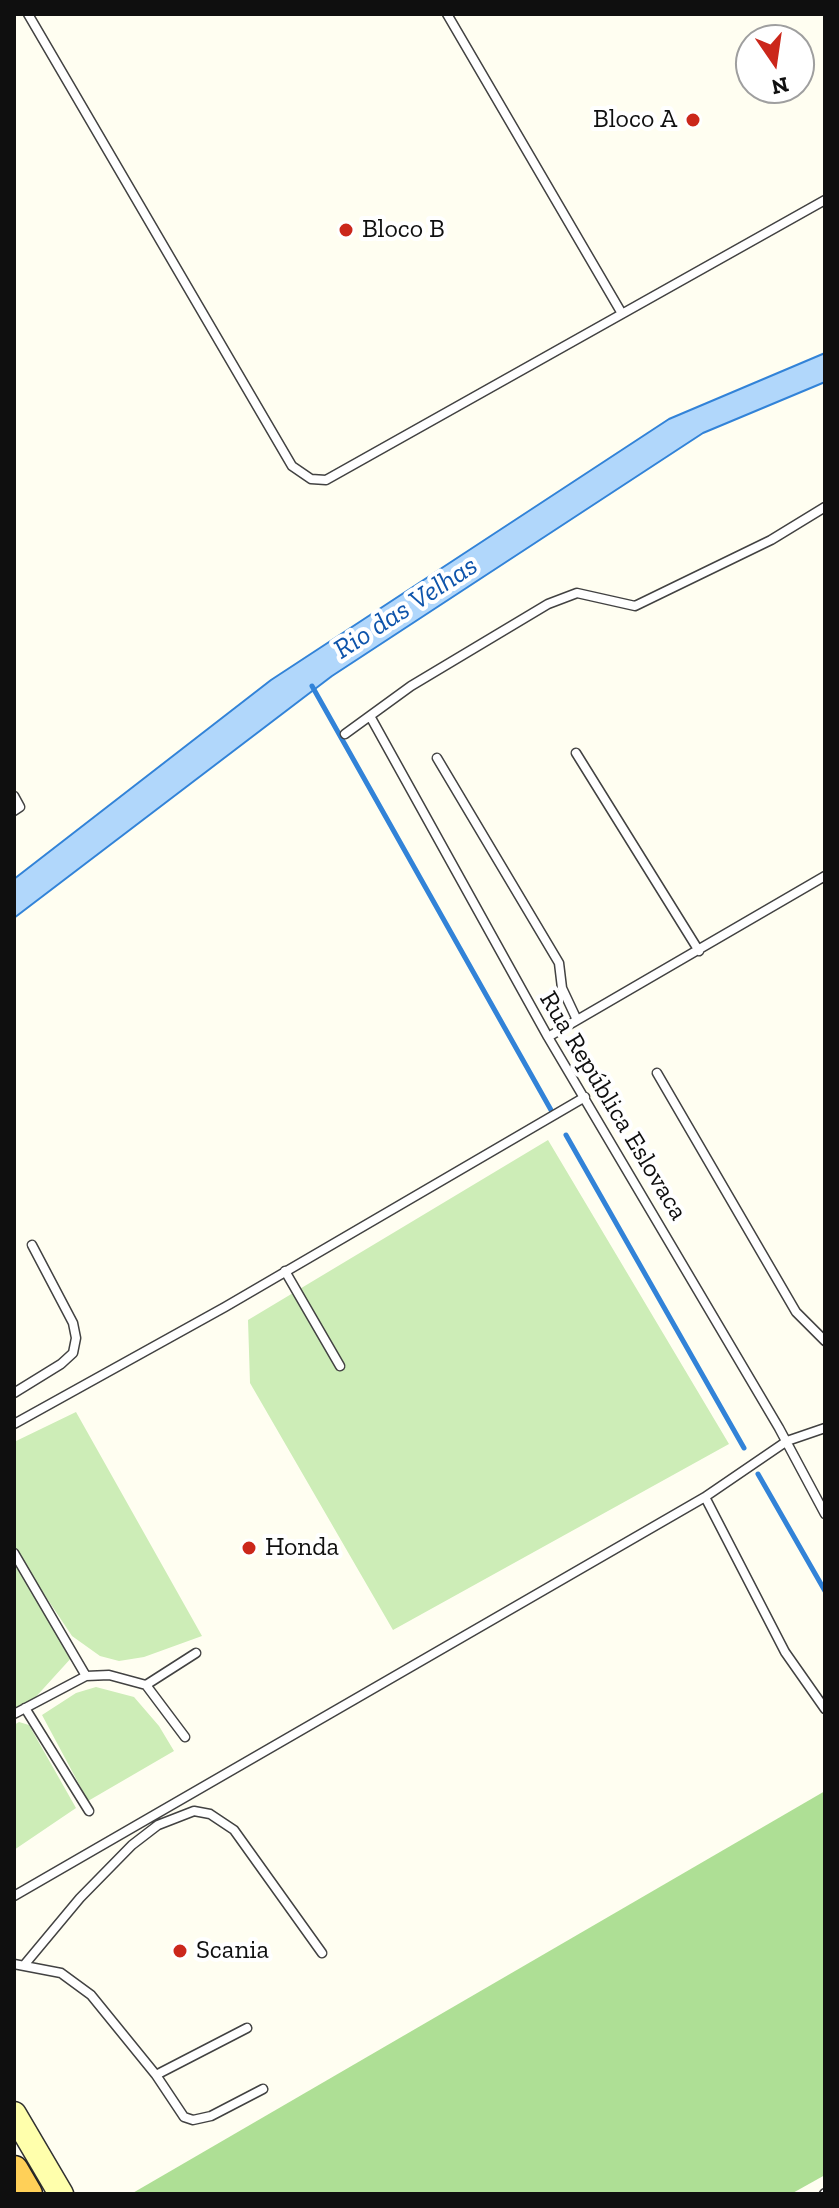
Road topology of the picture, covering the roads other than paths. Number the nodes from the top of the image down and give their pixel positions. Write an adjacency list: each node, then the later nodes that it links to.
1 (28, 14): 4 (lane)
2 (447, 14): 4 (lane)
3 (825, 200): 4 (lane)
4 (621, 312)
5 (825, 507): 6 (lane)
6 (370, 716): 7 (lane); 15 (lane, Rua República Eslovaca)
7 (345, 734)
8 (576, 753): 13 (lane)
9 (437, 758): 14 (lane)
10 (14, 796): 11 (lane)
11 (14, 811)
12 (825, 876): 13 (lane)
13 (699, 951): 14 (lane)
14 (577, 1020): 15 (lane)
15 (548, 1037): 17 (lane, Rua República Eslovaca)
16 (657, 1073): 20 (lane)
17 (585, 1097): 19 (lane); 25 (lane, Rua República Eslovaca)
18 (32, 1245): 22 (lane)
19 (285, 1271): 21 (lane); 23 (lane)
20 (825, 1341)
21 (340, 1366)
22 (14, 1393)
23 (14, 1424)
24 (825, 1428): 25 (lane)
25 (787, 1441): 26 (lane); 27 (lane, Rua República Eslovaca)
26 (705, 1497): 33 (lane); 37 (lane)
27 (825, 1514)
28 (14, 1553): 30 (lane)
29 (196, 1653): 31 (lane)
30 (86, 1676): 31 (lane); 32 (lane)
31 (146, 1685): 35 (lane)
32 (25, 1708): 34 (lane); 36 (lane)
33 (825, 1709)
34 (14, 1714)
35 (185, 1737)
36 (89, 1811)
37 (14, 1896)
38 (322, 1953): 40 (lane)
39 (14, 1964): 40 (lane)
40 (25, 1964): 42 (lane)
41 (247, 2028): 42 (lane)
42 (156, 2075): 43 (lane)
43 (263, 2089)
44 (14, 2114): 47 (main road)
45 (14, 2170): 46 (highway)
46 (28, 2194)
47 (61, 2194)

